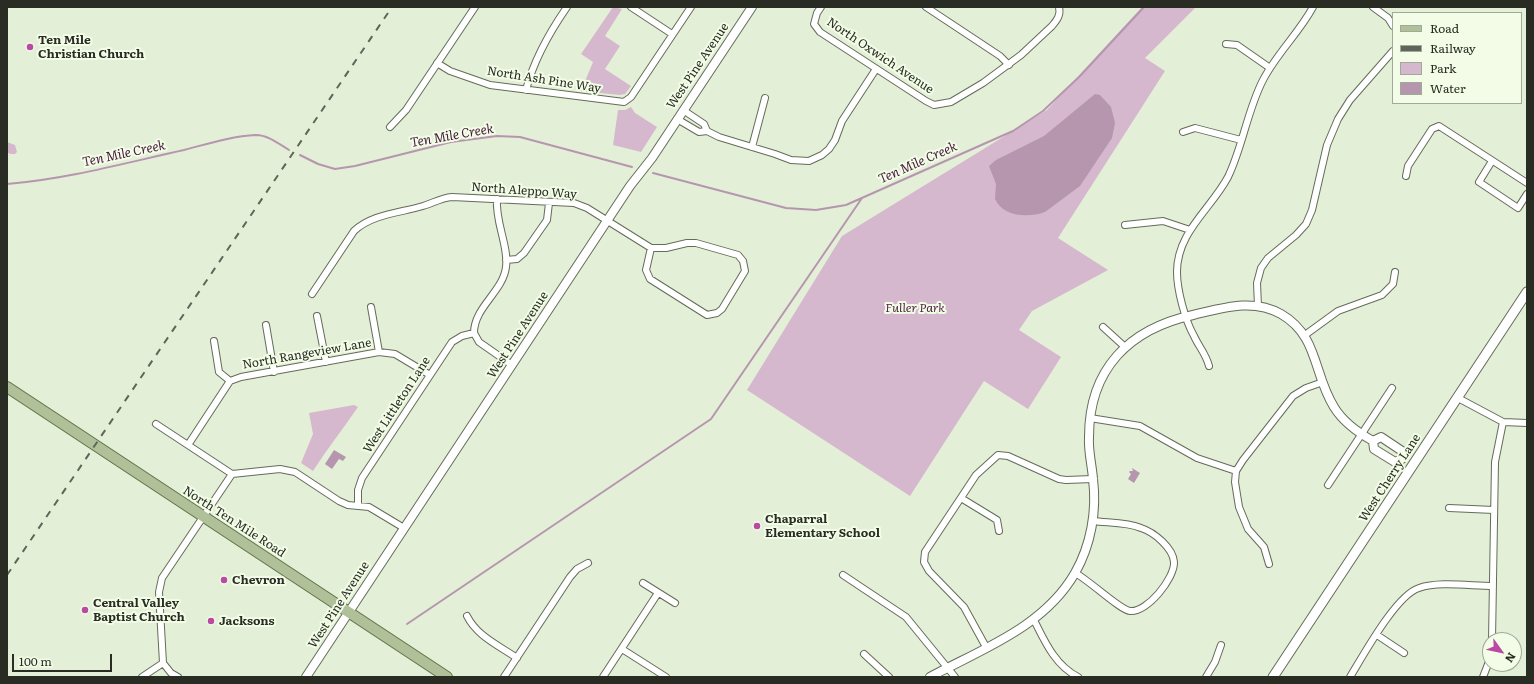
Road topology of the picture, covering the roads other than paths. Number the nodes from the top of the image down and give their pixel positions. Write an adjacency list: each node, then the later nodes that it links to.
1 (475, 7): 15 (street)
2 (567, 7): 19 (street)
3 (631, 7): 12 (street)
4 (691, 7): 12 (street)
5 (752, 7): 21 (street, West Pine Avenue)
6 (820, 7): 18 (street, North Oxwich Avenue)
7 (926, 7): 16 (street)
8 (1313, 7): 17 (street)
9 (1373, 7): 11 (street)
10 (1059, 10): 16 (street)
11 (1392, 24)
12 (672, 34): 19 (street, North Ash Pine Way)
13 (1226, 44): 17 (street)
14 (1392, 52): 43 (street)
15 (437, 63): 19 (street, North Ash Pine Way); 23 (street)
16 (1008, 65): 18 (street, North Oxwich Avenue)
17 (1270, 68): 26 (street)
18 (876, 69): 27 (street)
19 (526, 90)
20 (765, 98): 27 (street)
21 (683, 110): 22 (street, West Pine Avenue); 24 (street)
22 (677, 119): 24 (street); 35 (street, West Pine Avenue)
23 (390, 127)
24 (707, 131): 27 (street)
25 (1183, 132): 26 (street)
26 (1241, 140): 37 (street)
27 (752, 147)
28 (1492, 161): 30 (street); 31 (street); 32 (street)
29 (1527, 174): 31 (street)
30 (1406, 176)
31 (1525, 182)
32 (1527, 194)
33 (497, 199): 34 (street, North Aleppo Way); 39 (street); 42 (street, North Aleppo Way)
34 (549, 203): 35 (street, North Aleppo Way); 39 (street)
35 (607, 221): 38 (street, North Aleppo Way); 55 (street, West Pine Avenue)
36 (1125, 224): 37 (street)
37 (1190, 230): 46 (street)
38 (651, 248): 38 (street)
39 (506, 260): 49 (street)
40 (1395, 272): 50 (street)
41 (1527, 292): 63 (main road, West Cherry Lane)
42 (312, 294)
43 (1258, 306): 46 (street); 50 (street)
44 (371, 307): 53 (street)
45 (317, 316): 54 (street)
46 (1187, 316): 52 (street); 56 (street)
47 (266, 325): 57 (street)
48 (1103, 327): 52 (street)
49 (474, 333): 55 (street); 58 (street, West Littleton Lane)
50 (1305, 335): 60 (street)
51 (214, 341): 59 (street)
52 (1125, 347): 64 (street)
53 (379, 352): 54 (street, North Rangeview Lane); 58 (street, North Rangeview Lane)
54 (326, 362): 57 (street, North Rangeview Lane)
55 (512, 365): 83 (street, West Pine Avenue)
56 (1209, 366)
57 (274, 372): 59 (street, North Rangeview Lane)
58 (430, 375): 78 (street, West Littleton Lane)
59 (230, 382): 70 (street)
60 (1323, 382): 68 (street); 73 (street)
61 (7, 387): 81 (main road, North Ten Mile Road)
62 (1392, 388): 68 (street)
63 (1458, 398): 65 (street); 72 (main road, West Cherry Lane)
64 (1090, 418): 73 (street); 75 (street)
65 (1503, 422): 66 (street); 80 (street)
66 (1527, 423)
67 (156, 424): 70 (street)
68 (1361, 434): 69 (street); 76 (street)
69 (1373, 441): 71 (street); 71 (street)
70 (188, 446): 74 (street)
71 (1402, 459): 72 (street)
72 (1412, 466): 118 (main road, West Cherry Lane)
73 (1236, 471): 86 (street)
74 (232, 474): 78 (street); 81 (street)
75 (1093, 479): 77 (street); 82 (street)
76 (1328, 485)
77 (961, 498): 84 (street); 99 (street)
78 (358, 505): 83 (street)
79 (1449, 508): 80 (street)
80 (1494, 510): 90 (street)
81 (203, 517): 93 (main road, North Ten Mile Road); 104 (street)
82 (1093, 521): 87 (street); 87 (street)
83 (404, 528): 93 (street, West Pine Avenue)
84 (999, 530)
85 (588, 563): 103 (street)
86 (1269, 564)
87 (1075, 572): 95 (street)
88 (843, 575): 105 (street)
89 (643, 583): 91 (street)
90 (1493, 586): 96 (street); 97 (street)
91 (658, 593): 92 (street); 100 (street)
92 (675, 603)
93 (348, 612): 108 (street, West Pine Avenue); 109 (main road, North Ten Mile Road)
94 (467, 616): 103 (street)
95 (1034, 620): 99 (street); 116 (street)
96 (1492, 632)
97 (1377, 635): 101 (street); 119 (street)
98 (1221, 645): 117 (street)
99 (986, 647): 105 (street)
100 (622, 649): 111 (street); 112 (street)
101 (1404, 653)
102 (864, 654): 113 (street)
103 (517, 658): 110 (street)
104 (163, 663): 106 (street); 107 (street)
105 (947, 668): 114 (street); 115 (street)
106 (142, 677)
107 (178, 677)
108 (306, 677)
109 (447, 677)
110 (504, 677)
111 (603, 677)
112 (666, 677)
113 (889, 677)
114 (930, 677)
115 (955, 677)
116 (1078, 677)
117 (1206, 677)
118 (1273, 677)
119 (1350, 677)

